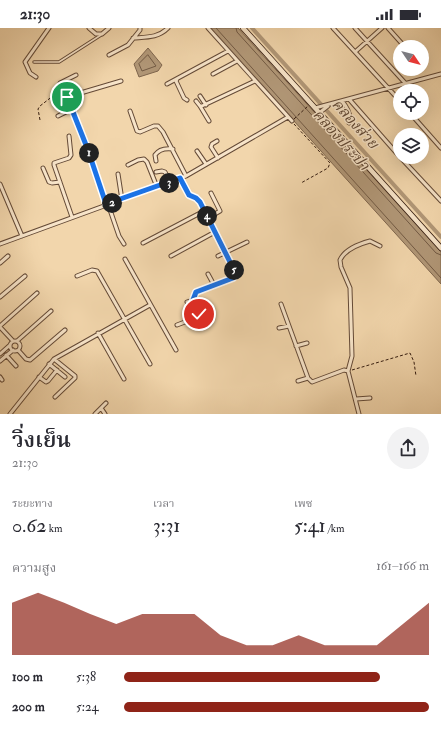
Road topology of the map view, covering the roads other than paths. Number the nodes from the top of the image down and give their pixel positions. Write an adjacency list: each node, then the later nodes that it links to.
1 (49, 28): 25 (street)
2 (89, 28): 13 (street)
3 (104, 28): 13 (lane)
4 (109, 28): 13 (street)
5 (140, 28): 14 (street)
6 (168, 28): 14 (street)
7 (208, 28): 17 (street)
8 (243, 28): 43 (street)
9 (333, 28): 18 (street)
10 (355, 28): 16 (street)
11 (382, 28): 16 (street)
12 (388, 28): 15 (street)
13 (102, 34): 21 (lane)
14 (133, 38): 19 (street)
15 (399, 40)
16 (367, 42): 18 (street); 30 (street)
17 (228, 51): 20 (street); 26 (street)
18 (355, 52): 32 (street)
19 (109, 55)
20 (237, 61): 22 (street); 28 (street)
21 (34, 62)
22 (213, 74)
23 (441, 74): 30 (street)
24 (76, 75): 35 (street)
25 (36, 77)
26 (177, 78): 29 (street); 37 (street)
27 (121, 81): 35 (street)
28 (255, 81): 40 (street); 48 (street)
29 (167, 84)
30 (407, 84)
31 (393, 88): 32 (street)
32 (389, 89): 33 (street); 36 (street)
33 (393, 93)
34 (200, 96): 40 (street)
35 (67, 97): 44 (street)
36 (349, 99): 39 (street); 57 (street)
37 (187, 100)
38 (196, 101): 42 (street)
39 (342, 101): 41 (street); 52 (street)
40 (206, 105): 42 (street)
41 (330, 105): 43 (street); 46 (street)
42 (200, 106): 50 (street)
43 (315, 108): 46 (street)
44 (72, 109): 47 (street); 76 (street)
45 (130, 111): 56 (street)
46 (319, 113): 87 (street)
47 (58, 116)
48 (288, 117): 51 (street); 59 (street)
49 (416, 120): 55 (street)
50 (209, 121)
51 (292, 121)
52 (349, 123)
53 (69, 136): 69 (street)
54 (217, 141): 59 (street)
55 (441, 148)
56 (172, 149): 60 (street); 67 (street)
57 (393, 149)
58 (197, 151): 61 (street)
59 (218, 158): 61 (street)
60 (156, 161)
61 (206, 164): 67 (street)
62 (407, 164): 75 (street)
63 (128, 165): 72 (street)
64 (43, 168): 69 (street)
65 (156, 172): 70 (street)
66 (118, 174): 74 (street)
67 (186, 176): 68 (street)
68 (180, 178): 70 (street); 77 (street)
69 (60, 182): 78 (street)
70 (170, 182): 72 (street)
71 (0, 184): 81 (street)
72 (157, 187): 74 (street)
73 (211, 193): 79 (street)
74 (122, 200): 76 (street)
75 (441, 201)
76 (107, 204): 78 (street); 85 (street)
77 (204, 211): 79 (street); 82 (street)
78 (72, 218): 81 (street)
79 (208, 218): 80 (street)
80 (215, 232): 88 (street); 90 (street)
81 (22, 236): 84 (street)
82 (143, 242)
83 (247, 242): 88 (street)
84 (0, 243)
85 (124, 244)
86 (380, 246): 126 (street)
87 (441, 248)
88 (226, 253): 91 (street); 97 (street)
89 (8, 256): 93 (street)
90 (171, 256)
91 (218, 256)
92 (125, 259): 103 (street)
93 (0, 263)
94 (208, 274): 97 (street)
95 (25, 276): 99 (street)
96 (77, 276): 105 (street)
97 (214, 285): 100 (street)
98 (37, 293): 108 (street)
99 (0, 298)
100 (193, 300): 101 (street); 106 (street)
101 (187, 302)
102 (281, 304): 107 (street)
103 (150, 305): 105 (street); 117 (street)
104 (51, 311): 113 (street)
105 (125, 319): 111 (street); 123 (street)
106 (177, 325)
107 (289, 326): 109 (street); 129 (street)
108 (0, 327): 112 (street)
109 (279, 328)
110 (65, 330): 116 (street)
111 (98, 333): 120 (street); 130 (street)
112 (13, 341): 113 (street); 114 (street)
113 (18, 341): 116 (street)
114 (10, 345): 115 (street); 118 (street)
115 (13, 350): 116 (street); 119 (street)
116 (18, 350)
117 (176, 350)
118 (0, 354)
119 (6, 355): 121 (street); 124 (street)
120 (54, 360): 122 (street); 132 (street)
121 (0, 361)
122 (49, 364): 125 (street); 127 (street)
123 (150, 364)
124 (16, 366)
125 (57, 370): 127 (street); 128 (street)
126 (348, 371): 129 (street); 134 (street)
127 (39, 377): 137 (street)
128 (65, 377)
129 (308, 378): 131 (street)
130 (124, 379)
131 (298, 380)
132 (55, 397)
133 (370, 398): 134 (street)
134 (356, 399): 140 (street)
135 (106, 403): 136 (street)
136 (101, 408): 138 (street); 139 (street)
137 (10, 414)
138 (95, 414)
139 (105, 414)
140 (359, 414)

